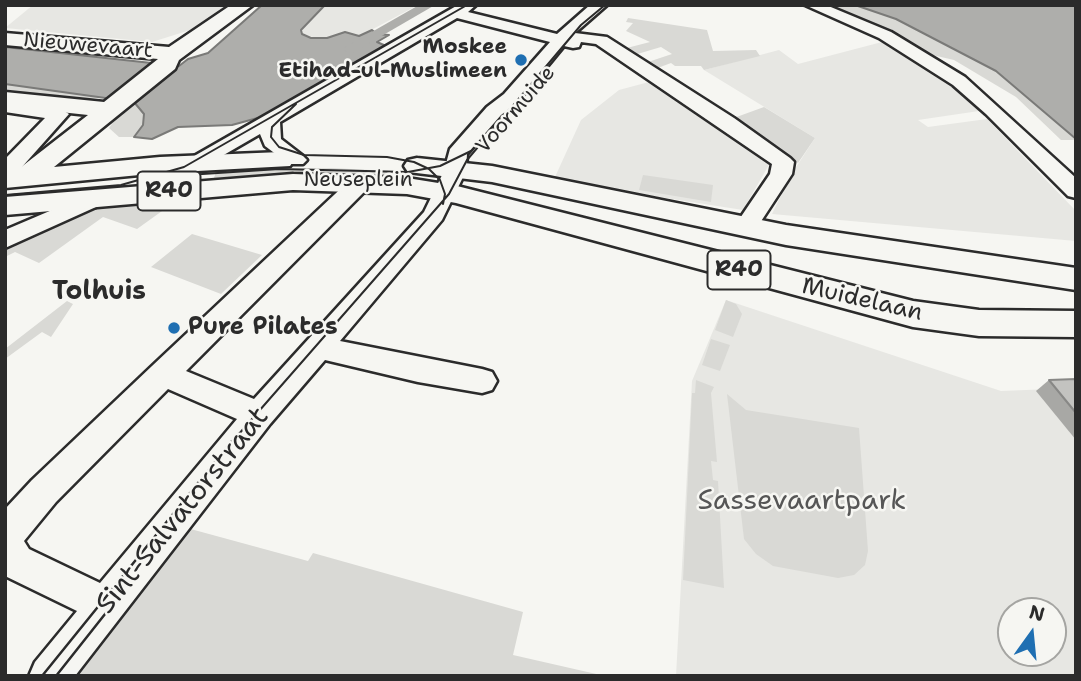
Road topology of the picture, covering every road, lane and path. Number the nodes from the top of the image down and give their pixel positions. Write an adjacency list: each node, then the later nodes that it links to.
1 (244, 5): 8 (main road)
2 (600, 5): 7 (street, Voormuide)
3 (612, 5): 7 (street, Voormuide)
4 (812, 5): 20 (street)
5 (462, 9): 7 (street); 12 (street)
6 (5, 39): 8 (main road, Nieuwevaart)
7 (570, 41): 19 (street, Voormuide); 19 (street, Voormuide); 23 (street)
8 (168, 60): 11 (main road)
9 (5, 99): 11 (main road)
10 (5, 106): 16 (street)
11 (104, 112): 15 (main road, Neuseplein); 16 (main road, Neuseplein)
12 (271, 120): 13 (street, Neuseplein); 14 (street, Neuseplein)
13 (296, 160): 14 (main road, Neuseplein / R40); 19 (main road, Neuseplein / R40)
14 (197, 163): 15 (main road, Neuseplein / R40)
15 (160, 165): 16 (main road, Neuseplein / R40)
16 (10, 180): 22 (main road, Neuseplein)
17 (359, 184): 18 (main road, Neuseplein / R40); 21 (main road, Neuseplein / R40); 30 (street)
18 (407, 186): 19 (main road, Muidelaan / R40)
19 (447, 189): 23 (main road, Muidelaan / R40); 27 (main road, Muidelaan / R40); 29 (street, Sint-Salvatorstraat)
20 (1076, 191)
21 (99, 197): 22 (main road, Neuseplein / R40); 24 (street, Neuseplein)
22 (5, 204)
23 (746, 227): 25 (main road, Muidelaan / R40)
24 (5, 240)
25 (957, 261): 26 (main road, Muidelaan / R40); 27 (main road)
26 (1076, 279)
27 (979, 323): 28 (main road, Muidelaan / R40)
28 (1076, 324)
29 (318, 347): 31 (street); 32 (street, Sint-Salvatorstraat)
30 (162, 374): 32 (street); 33 (street)
31 (482, 381)
32 (259, 415): 35 (street, Sint-Salvatorstraat)
33 (5, 536)
34 (5, 543): 35 (street)
35 (106, 605): 36 (street, Sint-Salvatorstraat)
36 (49, 676)

